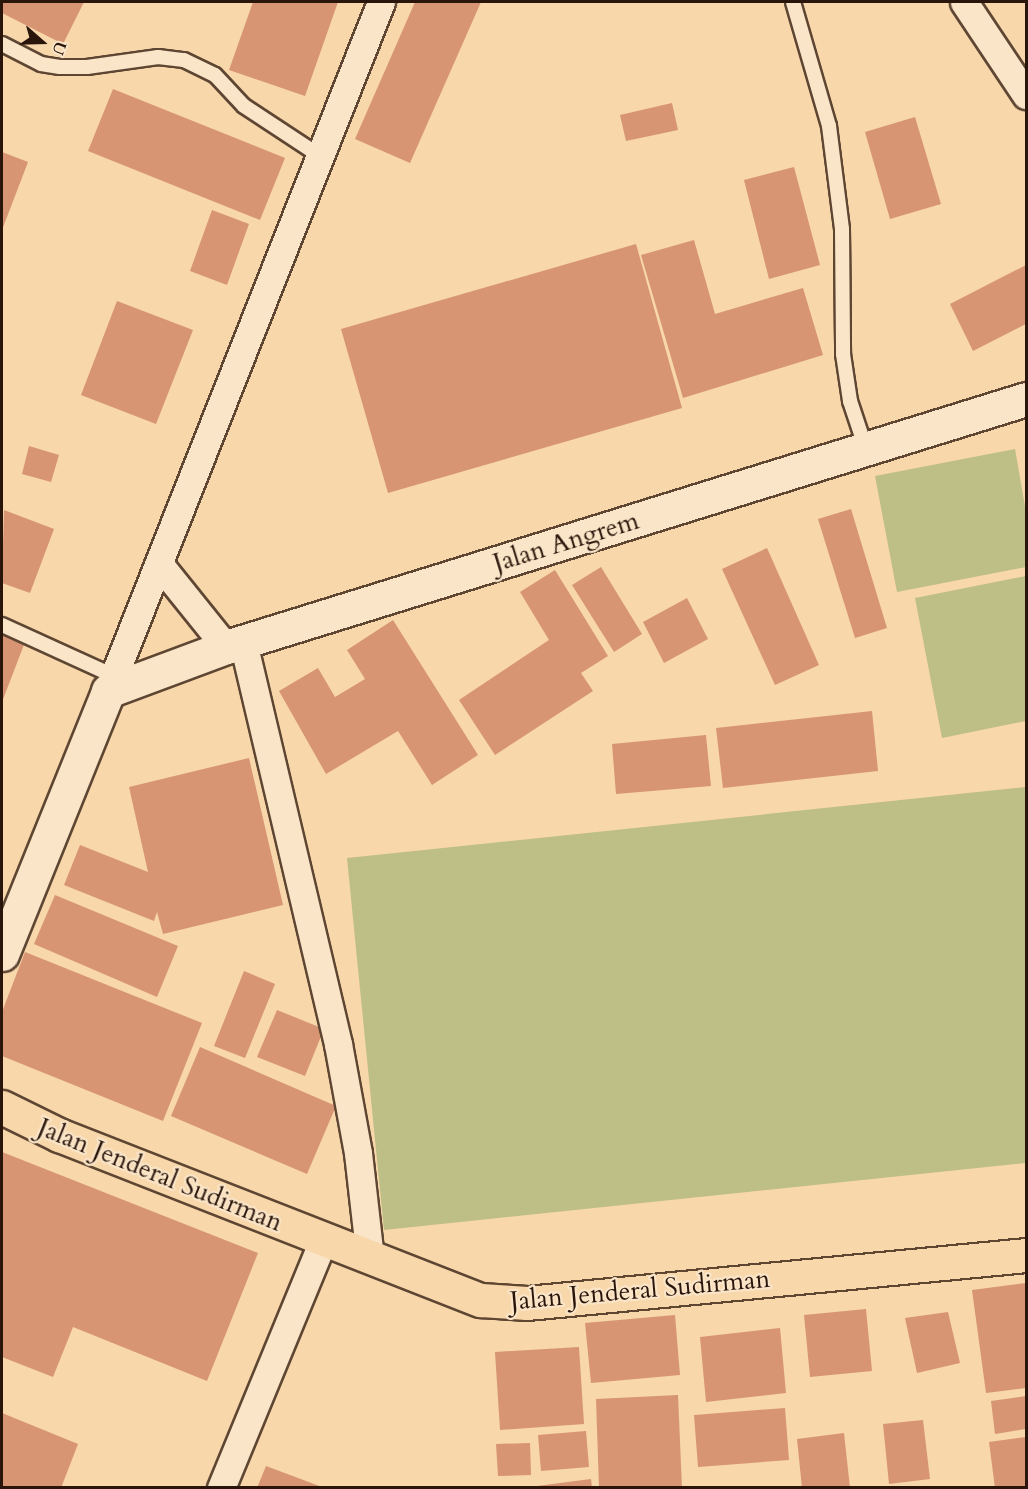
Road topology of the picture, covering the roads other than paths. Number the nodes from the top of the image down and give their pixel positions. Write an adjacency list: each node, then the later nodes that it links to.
1 (381, 2): 6 (street)
2 (794, 2): 8 (lane)
3 (964, 2): 5 (street)
4 (2, 44): 6 (lane)
5 (1026, 95)
6 (320, 156): 9 (street)
7 (1026, 399): 8 (street, Jalan Angrem)
8 (866, 449): 11 (street, Jalan Angrem)
9 (160, 565): 11 (street); 12 (street)
10 (2, 625): 12 (lane)
11 (235, 645): 12 (street, Jalan Angrem); 17 (street)
12 (111, 684): 13 (street)
13 (2, 954)
14 (2, 1107): 15 (highway, Jalan Jenderal Sudirman)
15 (323, 1240): 17 (highway, Jalan Jenderal Sudirman); 18 (street)
16 (1026, 1255): 17 (highway, Jalan Jenderal Sudirman)
17 (370, 1258)
18 (221, 1488)

